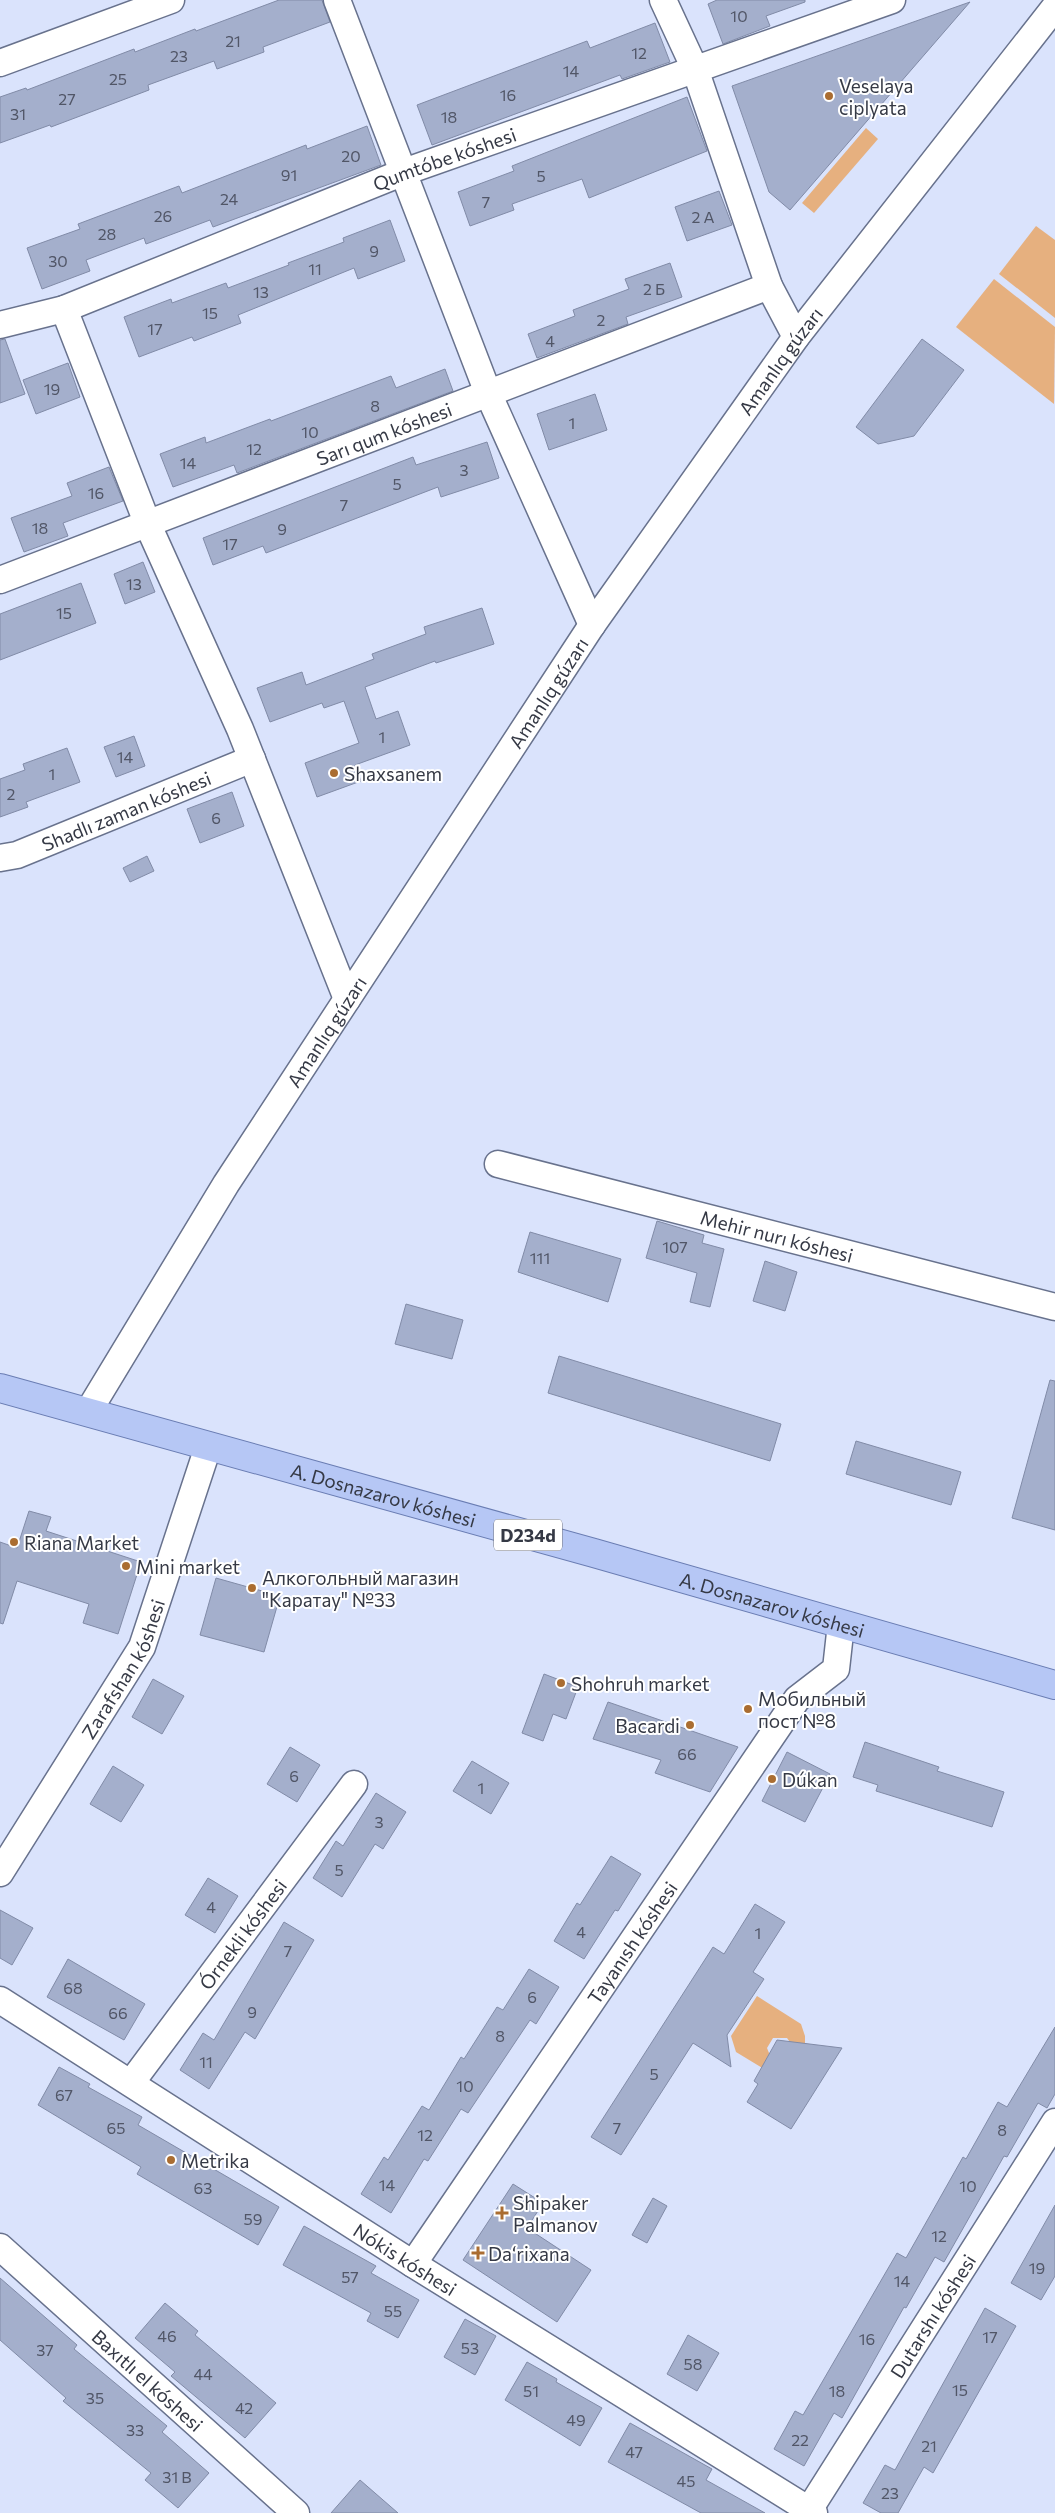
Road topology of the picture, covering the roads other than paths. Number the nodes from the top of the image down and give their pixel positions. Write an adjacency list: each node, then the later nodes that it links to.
1 (171, 0): 6 (street)
2 (337, 0): 8 (street)
3 (663, 0): 7 (street)
4 (892, 0): 7 (street, Qumtóbe kóshesi)
5 (1055, 7): 12 (street, Amanlıq gúzarı)
6 (5, 55)
7 (694, 69): 8 (street, Qumtóbe kóshesi); 9 (street)
8 (404, 172): 10 (street, Qumtóbe kóshesi); 13 (street)
9 (769, 286): 12 (street); 13 (street, Sarı qum kóshesi)
10 (64, 309): 11 (street, Qumtóbe kóshesi); 14 (street)
11 (0, 325)
12 (796, 337): 16 (street, Amanlıq gúzarı)
13 (488, 393): 14 (street, Sarı qum kóshesi); 16 (street)
14 (148, 524): 15 (street, Sarı qum kóshesi); 17 (street)
15 (0, 580)
16 (592, 625): 19 (street, Amanlıq gúzarı)
17 (252, 759): 18 (street, Shadlı zaman kóshesi); 19 (street)
18 (0, 858)
19 (347, 999): 23 (street, Amanlıq gúzarı)
20 (498, 1164): 21 (street, Mehir nurı kóshesi)
21 (1055, 1307)
22 (0, 1388): 23 (main road, A. Dosnazarov kóshesi / D234d)
23 (88, 1412): 24 (main road, A. Dosnazarov kóshesi / D234d)
24 (208, 1448): 25 (main road, A. Dosnazarov kóshesi / D234d); 28 (street, Zarafshan kóshesi)
25 (841, 1624): 26 (main road, A. Dosnazarov kóshesi / D234d); 33 (street, Tayanısh kóshesi)
26 (1055, 1685)
27 (354, 1784): 30 (street, Órnekli kóshesi)
28 (0, 1873)
29 (0, 2000): 30 (street, Nókis kóshesi)
30 (131, 2083): 33 (street, Nókis kóshesi)
31 (1055, 2122): 34 (street, Dutarshı kóshesi)
32 (0, 2247): 35 (street, Baxıtlı el kóshesi)
33 (413, 2264): 34 (street, Nókis kóshesi)
34 (812, 2511)
35 (296, 2513)

